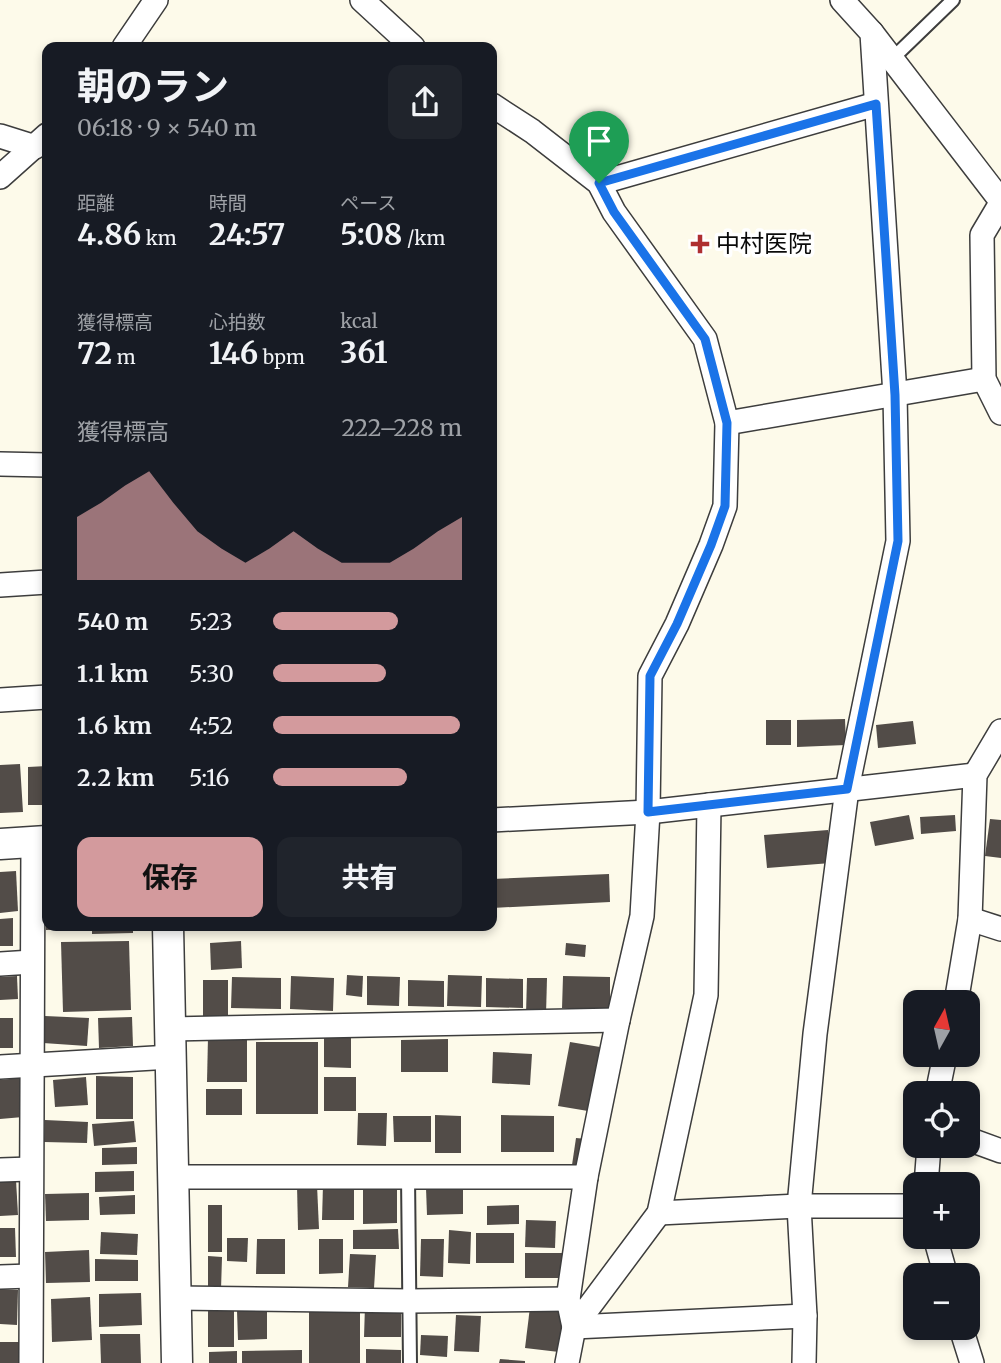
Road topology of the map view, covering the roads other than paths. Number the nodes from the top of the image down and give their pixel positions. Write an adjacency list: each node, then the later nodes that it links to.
1 (156, 0): 6 (street)
2 (362, 0): 7 (street)
3 (842, 0): 5 (street)
4 (953, 0): 8 (lane)
5 (872, 33): 8 (street); 9 (street)
6 (127, 42)
7 (408, 42)
8 (892, 59): 15 (street)
9 (876, 104): 14 (street); 17 (street)
10 (497, 108): 14 (street)
11 (0, 136): 12 (street)
12 (41, 141): 13 (street)
13 (0, 177)
14 (599, 183): 19 (street)
15 (1001, 202): 16 (street)
16 (984, 379): 17 (street); 18 (street)
17 (895, 395): 19 (street); 28 (street)
18 (1001, 413)
19 (727, 423): 30 (street)
20 (0, 464): 21 (street)
21 (42, 465)
22 (42, 582): 23 (street)
23 (0, 585)
24 (42, 697): 25 (street)
25 (0, 700)
26 (1001, 731): 27 (street)
27 (975, 775): 28 (street); 34 (street)
28 (847, 789): 29 (street); 51 (street)
29 (709, 805): 30 (street); 53 (street)
30 (648, 812): 31 (street); 40 (street)
31 (497, 820)
32 (40, 842): 33 (street); 37 (street)
33 (0, 844)
34 (970, 919): 35 (street); 39 (street)
35 (1001, 929)
36 (168, 931): 41 (street)
37 (32, 962): 38 (street); 42 (street)
38 (0, 964)
39 (958, 990)
40 (618, 1020): 41 (street); 50 (street)
41 (170, 1043): 42 (street); 49 (street)
42 (30, 1065): 43 (street); 46 (street)
43 (0, 1067)
44 (980, 1143): 45 (street)
45 (1001, 1151)
46 (30, 1169): 47 (street); 54 (street)
47 (0, 1170)
48 (408, 1176): 49 (street); 50 (street); 58 (lane)
49 (173, 1177): 56 (street)
50 (586, 1177): 57 (street)
51 (799, 1206): 52 (street); 53 (street); 59 (street)
52 (903, 1206)
53 (659, 1213): 60 (street)
54 (30, 1276): 55 (street); 62 (street)
55 (0, 1277)
56 (176, 1298): 58 (street); 63 (street)
57 (568, 1299): 58 (street); 60 (street)
58 (410, 1301): 64 (lane)
59 (805, 1316): 60 (street); 66 (street)
60 (574, 1327): 65 (street)
61 (965, 1340): 67 (street)
62 (31, 1363)
63 (177, 1363)
64 (410, 1363)
65 (567, 1363)
66 (804, 1363)
67 (972, 1363)

